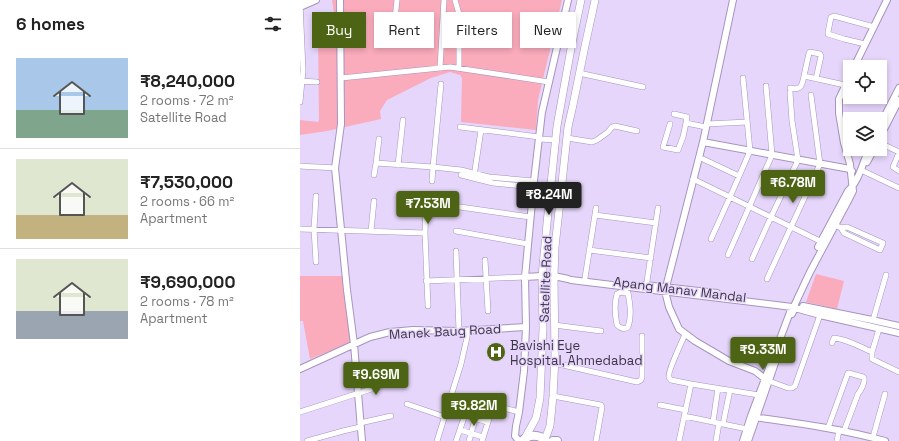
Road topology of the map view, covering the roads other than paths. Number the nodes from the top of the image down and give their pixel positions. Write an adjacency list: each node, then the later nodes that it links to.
1 (306, 0): 12 (street)
2 (316, 0): 13 (street)
3 (340, 0): 23 (street)
4 (397, 0): 14 (street)
5 (444, 0): 19 (street)
6 (455, 0): 20 (street)
7 (568, 0): 28 (street)
8 (582, 0): 52 (main road, Satellite Road)
9 (596, 0): 21 (main road, Satellite Road)
10 (733, 0): 45 (street)
11 (887, 0): 15 (street)
12 (300, 2): 13 (street)
13 (300, 7): 17 (street)
14 (396, 12)
15 (874, 27): 16 (street); 16 (street)
16 (865, 44): 18 (street)
17 (301, 52): 26 (street)
18 (857, 60)
19 (440, 68): 20 (street); 23 (street)
20 (459, 68): 28 (street)
21 (579, 73): 32 (street); 50 (main road, Satellite Road)
22 (804, 76): 25 (street); 25 (street); 61 (street)
23 (341, 78): 69 (street)
24 (743, 78): 41 (street)
25 (816, 79): 30 (street)
26 (301, 81): 27 (street); 37 (street)
27 (317, 82)
28 (549, 82): 49 (street)
29 (441, 84): 67 (street)
30 (843, 84)
31 (766, 86): 57 (street)
32 (643, 87)
33 (899, 88): 38 (street)
34 (843, 91): 68 (street)
35 (811, 95): 63 (street)
36 (899, 100): 43 (street)
37 (300, 102)
38 (887, 112)
39 (674, 114): 42 (street)
40 (403, 120): 65 (street)
41 (747, 122): 45 (street); 55 (street)
42 (686, 123): 44 (street); 45 (street)
43 (887, 123)
44 (670, 124)
45 (706, 126): 53 (street)
46 (460, 127): 47 (street)
47 (481, 130): 49 (street); 70 (street)
48 (638, 132): 50 (street)
49 (539, 138): 52 (street); 79 (street)
50 (567, 138): 114 (main road, Satellite Road)
51 (379, 139): 62 (street)
52 (556, 140): 113 (main road, Satellite Road)
53 (703, 142): 55 (street); 77 (street)
54 (887, 146): 56 (street)
55 (750, 151): 57 (street); 75 (street)
56 (899, 152): 72 (street)
57 (772, 155): 61 (street); 87 (street)
58 (866, 156): 64 (street)
59 (871, 156): 64 (street)
60 (703, 159): 75 (street)
61 (798, 160): 63 (street); 92 (street)
62 (376, 163): 65 (street); 73 (street)
63 (820, 164): 68 (street); 95 (street)
64 (864, 164): 71 (street)
65 (398, 165): 67 (street)
66 (300, 166): 69 (street)
67 (433, 167): 78 (street); 79 (street)
68 (850, 167): 71 (street); 76 (street); 80 (street)
69 (335, 168): 98 (street)
70 (475, 170)
71 (861, 170): 76 (street); 81 (street)
72 (899, 171)
73 (374, 174)
74 (461, 175): 79 (street)
75 (739, 176): 83 (street)
76 (857, 178): 80 (street)
77 (693, 180): 83 (street); 123 (street)
78 (432, 181)
79 (534, 184): 91 (street)
80 (852, 187): 94 (street); 103 (street)
81 (899, 188)
82 (316, 196): 97 (street)
83 (730, 198): 87 (street); 102 (street)
84 (374, 201): 99 (street)
85 (426, 204): 101 (street)
86 (453, 206): 91 (street)
87 (750, 207): 92 (street); 107 (street)
88 (596, 208): 90 (street)
89 (658, 208): 93 (street)
90 (595, 215): 93 (street); 105 (street)
91 (530, 217): 104 (street)
92 (770, 217): 95 (street); 109 (street)
93 (656, 223): 108 (street)
94 (838, 226): 94 (street); 103 (street)
95 (792, 227): 103 (street); 119 (street)
96 (300, 229): 97 (street)
97 (314, 230): 98 (street); 111 (street)
98 (341, 230): 99 (street); 142 (street)
99 (371, 231): 101 (street)
100 (456, 232): 104 (street)
101 (425, 233): 121 (street)
102 (711, 239)
103 (823, 242): 125 (street)
104 (528, 244): 115 (street)
105 (589, 250): 108 (street); 117 (street)
106 (456, 251): 120 (street)
107 (728, 255)
108 (651, 258): 122 (street)
109 (752, 259)
110 (485, 260): 116 (street)
111 (316, 262)
112 (886, 275): 129 (street)
113 (542, 276): 115 (street); 180 (main road, Satellite Road)
114 (554, 276): 118 (street); 130 (main road, Satellite Road)
115 (525, 277): 116 (street); 132 (street)
116 (486, 278): 120 (street); 127 (street)
117 (585, 278): 118 (street, Apang Manav Mandal); 122 (street, Apang Manav Mandal)
118 (568, 279): 124 (street)
119 (767, 279)
120 (458, 280): 121 (street); 135 (street)
121 (426, 281): 126 (street)
122 (646, 287): 123 (street, Apang Manav Mandal); 124 (street)
123 (666, 289): 125 (street, Apang Manav Mandal); 139 (street)
124 (626, 290): 124 (street)
125 (794, 305): 128 (street); 129 (street, Apang Manav Mandal); 147 (street)
126 (428, 306)
127 (488, 311)
128 (820, 315): 133 (street); 147 (street)
129 (873, 320): 131 (street, Apang Manav Mandal); 133 (street)
130 (554, 324): 137 (street); 144 (main road, Satellite Road)
131 (899, 326)
132 (526, 327): 136 (street, Manek Baug Road); 162 (street)
133 (870, 327): 134 (street)
134 (879, 329): 138 (street); 143 (street)
135 (459, 331): 136 (street, Manek Baug Road); 142 (street, Manek Baug Road)
136 (468, 331): 166 (street)
137 (601, 331)
138 (899, 333)
139 (685, 334): 147 (street); 149 (street)
140 (642, 336): 144 (street)
141 (832, 343): 143 (street)
142 (354, 344): 145 (street, Manek Baug Road); 152 (street)
143 (872, 352): 146 (street)
144 (554, 363): 155 (main road, Satellite Road)
145 (300, 370)
146 (899, 372)
147 (767, 380): 154 (street); 167 (street)
148 (390, 383): 152 (street)
149 (692, 384): 150 (street); 160 (street)
150 (718, 388): 151 (street); 170 (street)
151 (730, 390): 154 (street); 171 (street)
152 (358, 393): 161 (street); 172 (street)
153 (885, 394): 178 (street)
154 (759, 395): 167 (street)
155 (553, 396): 181 (main road, Satellite Road); 189 (street)
156 (480, 402): 159 (street); 164 (street); 168 (street)
157 (406, 404): 166 (street)
158 (660, 405): 160 (street)
159 (492, 406): 162 (street); 169 (street)
160 (686, 410): 165 (street)
161 (300, 412)
162 (519, 412): 180 (street)
163 (391, 416): 172 (street)
164 (465, 416): 168 (street); 175 (street)
165 (684, 416): 170 (street); 190 (street)
166 (445, 417): 184 (street)
167 (754, 417): 173 (street); 174 (street); 193 (street)
168 (476, 419): 169 (street); 177 (street)
169 (487, 422): 179 (street)
170 (713, 422): 171 (street)
171 (721, 424): 174 (street); 191 (street)
172 (360, 425): 182 (street); 183 (street)
173 (828, 428): 176 (street); 176 (street)
174 (747, 429): 192 (street)
175 (460, 430): 177 (street); 185 (street)
176 (842, 431): 178 (street); 194 (street)
177 (471, 433): 179 (street); 186 (street)
178 (873, 438): 195 (street)
179 (482, 439)
180 (522, 440): 181 (main road)
181 (545, 440)
182 (307, 441)
183 (362, 441)
184 (437, 441)
185 (456, 441)
186 (469, 441)
187 (553, 441): 188 (main road)
188 (557, 441)
189 (596, 441)
190 (679, 441)
191 (716, 441)
192 (744, 441)
193 (748, 441)
194 (836, 441)
195 (885, 441)

